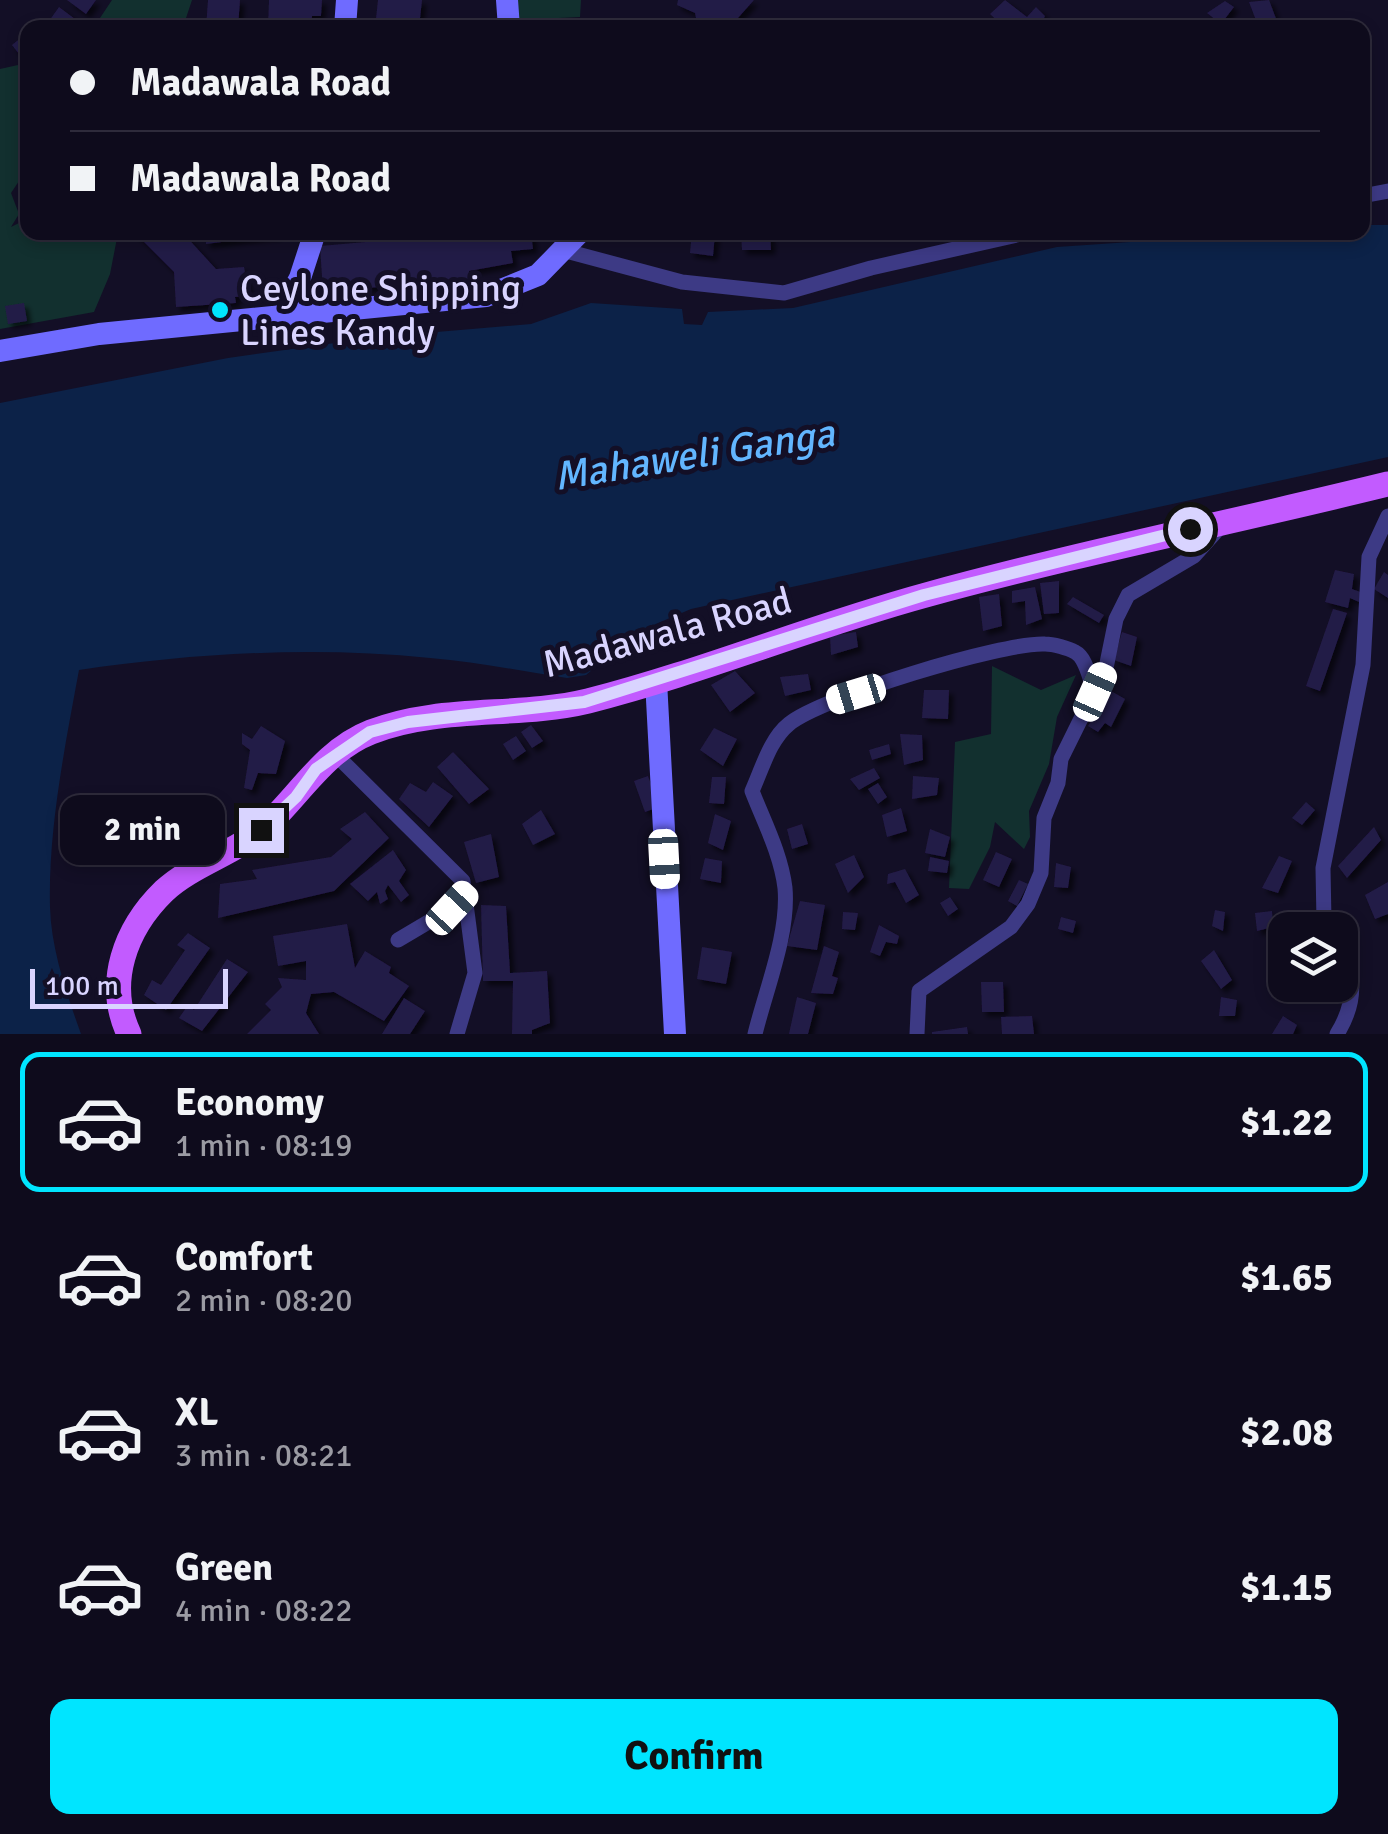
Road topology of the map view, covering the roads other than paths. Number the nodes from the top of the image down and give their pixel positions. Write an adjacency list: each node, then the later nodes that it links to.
1 (312, 240): 4 (street)
2 (995, 240): 3 (street)
3 (573, 242): 4 (street)
4 (279, 317): 5 (street)
5 (0, 351)
6 (1388, 484): 8 (main road, Madawala Road)
7 (1388, 516): 13 (street)
8 (1227, 520): 9 (main road, Madawala Road); 10 (street)
9 (656, 681): 11 (main road, Madawala Road); 18 (street)
10 (1095, 692): 19 (street); 20 (street)
11 (334, 753): 12 (street); 16 (main road, Madawala Road)
12 (467, 892): 14 (street); 17 (street)
13 (1324, 912)
14 (398, 940)
15 (1349, 1002): 21 (street)
16 (129, 1034)
17 (456, 1034)
18 (675, 1034)
19 (754, 1034)
20 (918, 1034)
21 (1337, 1034)

